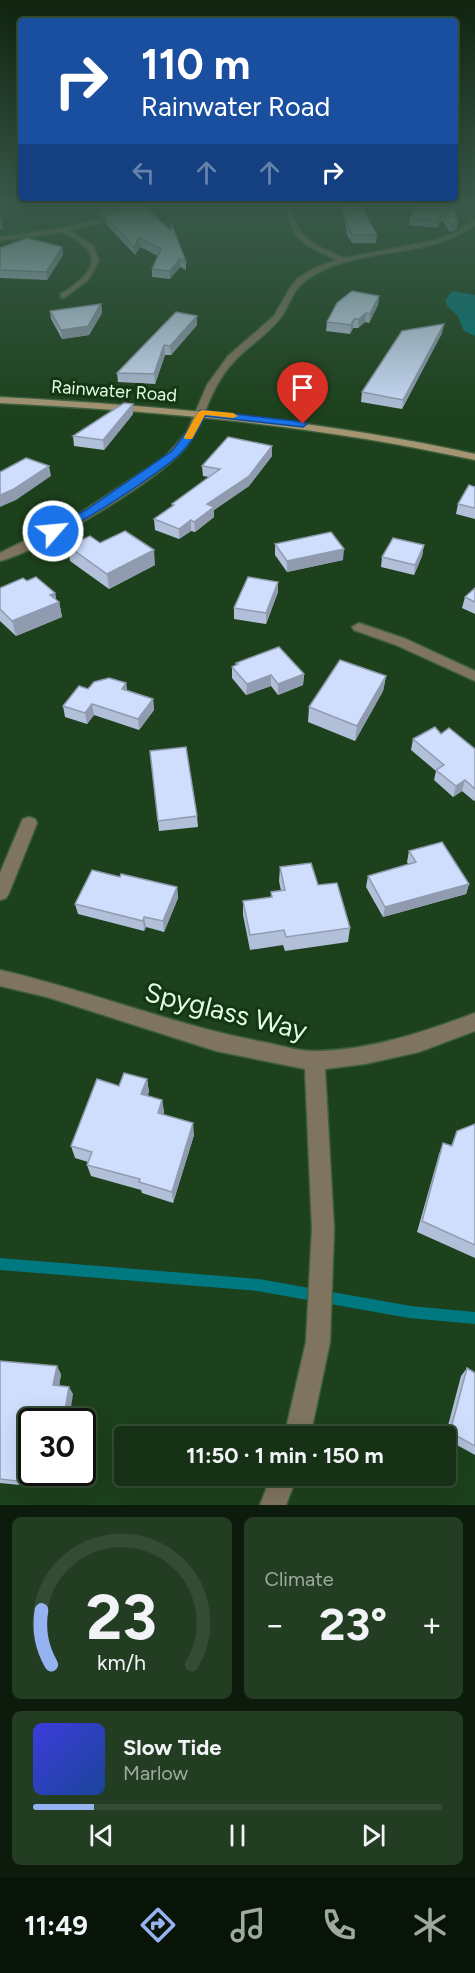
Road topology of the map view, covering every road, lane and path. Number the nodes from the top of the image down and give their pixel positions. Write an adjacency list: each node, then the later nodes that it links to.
1 (85, 276): 3 (street)
2 (307, 276): 5 (street)
3 (64, 296)
4 (0, 400): 5 (street, Rainwater Road)
5 (202, 412): 6 (street, Rainwater Road); 7 (street)
6 (475, 457)
7 (0, 557)
8 (359, 627): 9 (street)
9 (475, 676)
10 (28, 823): 11 (street)
11 (0, 893)
12 (0, 978): 14 (street, Spyglass Way)
13 (475, 1022): 14 (street, Spyglass Way)
14 (315, 1061): 15 (street)
15 (299, 1426)
16 (280, 1486): 17 (street)
17 (273, 1505)

